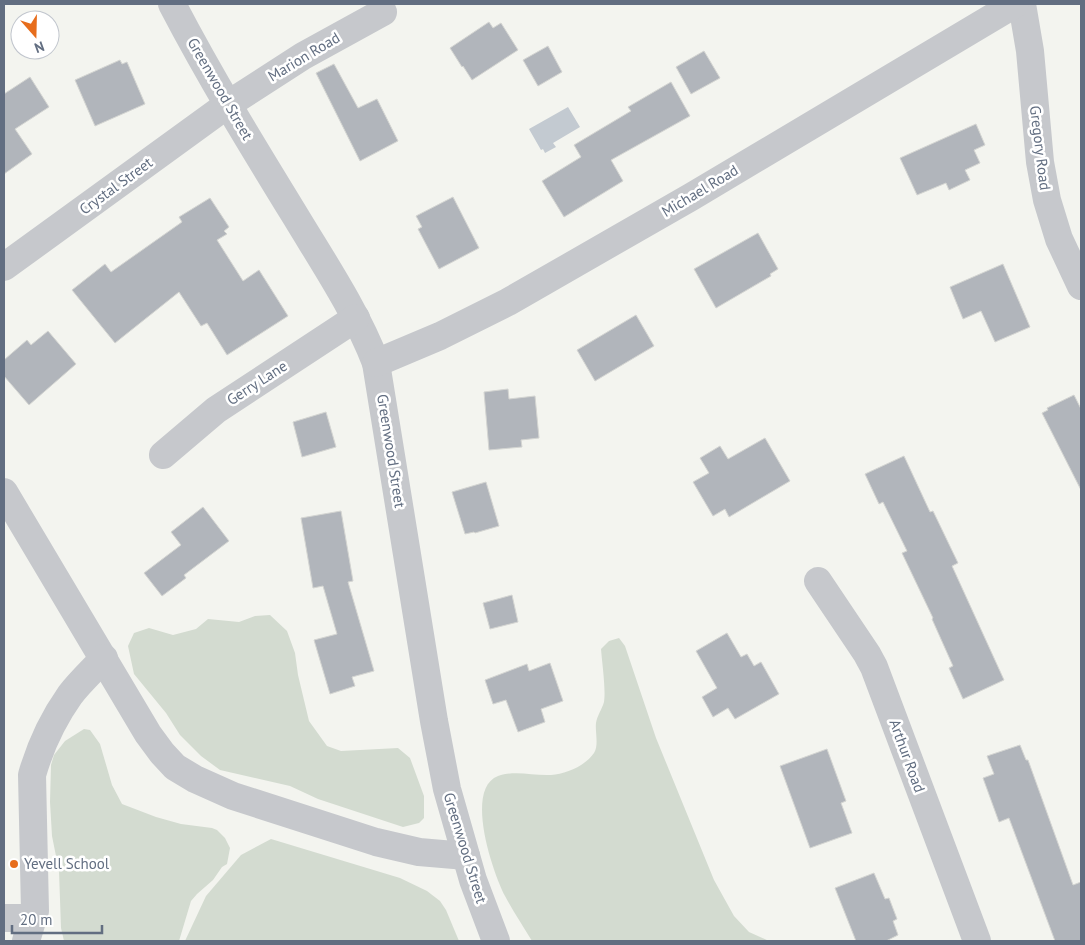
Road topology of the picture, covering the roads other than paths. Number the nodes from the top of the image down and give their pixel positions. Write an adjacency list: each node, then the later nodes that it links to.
1 (172, 4): 5 (street, Greenwood Street)
2 (1015, 4): 9 (street, Michael Road)
3 (1022, 4): 7 (street, Gregory Road)
4 (383, 12): 5 (street, Marion Road)
5 (227, 105): 6 (street, Crystal Street); 8 (street, Greenwood Street)
6 (4, 266)
7 (1081, 286)
8 (356, 318): 9 (street, Greenwood Street); 10 (street, Gerry Lane)
9 (376, 363): 14 (street, Greenwood Street)
10 (163, 455)
11 (4, 492): 13 (street)
12 (818, 581): 18 (street, Arthur Road)
13 (104, 658): 14 (street); 16 (street)
14 (466, 856): 17 (street, Greenwood Street)
15 (4, 918): 16 (street)
16 (29, 930)
17 (496, 941)
18 (977, 941)

